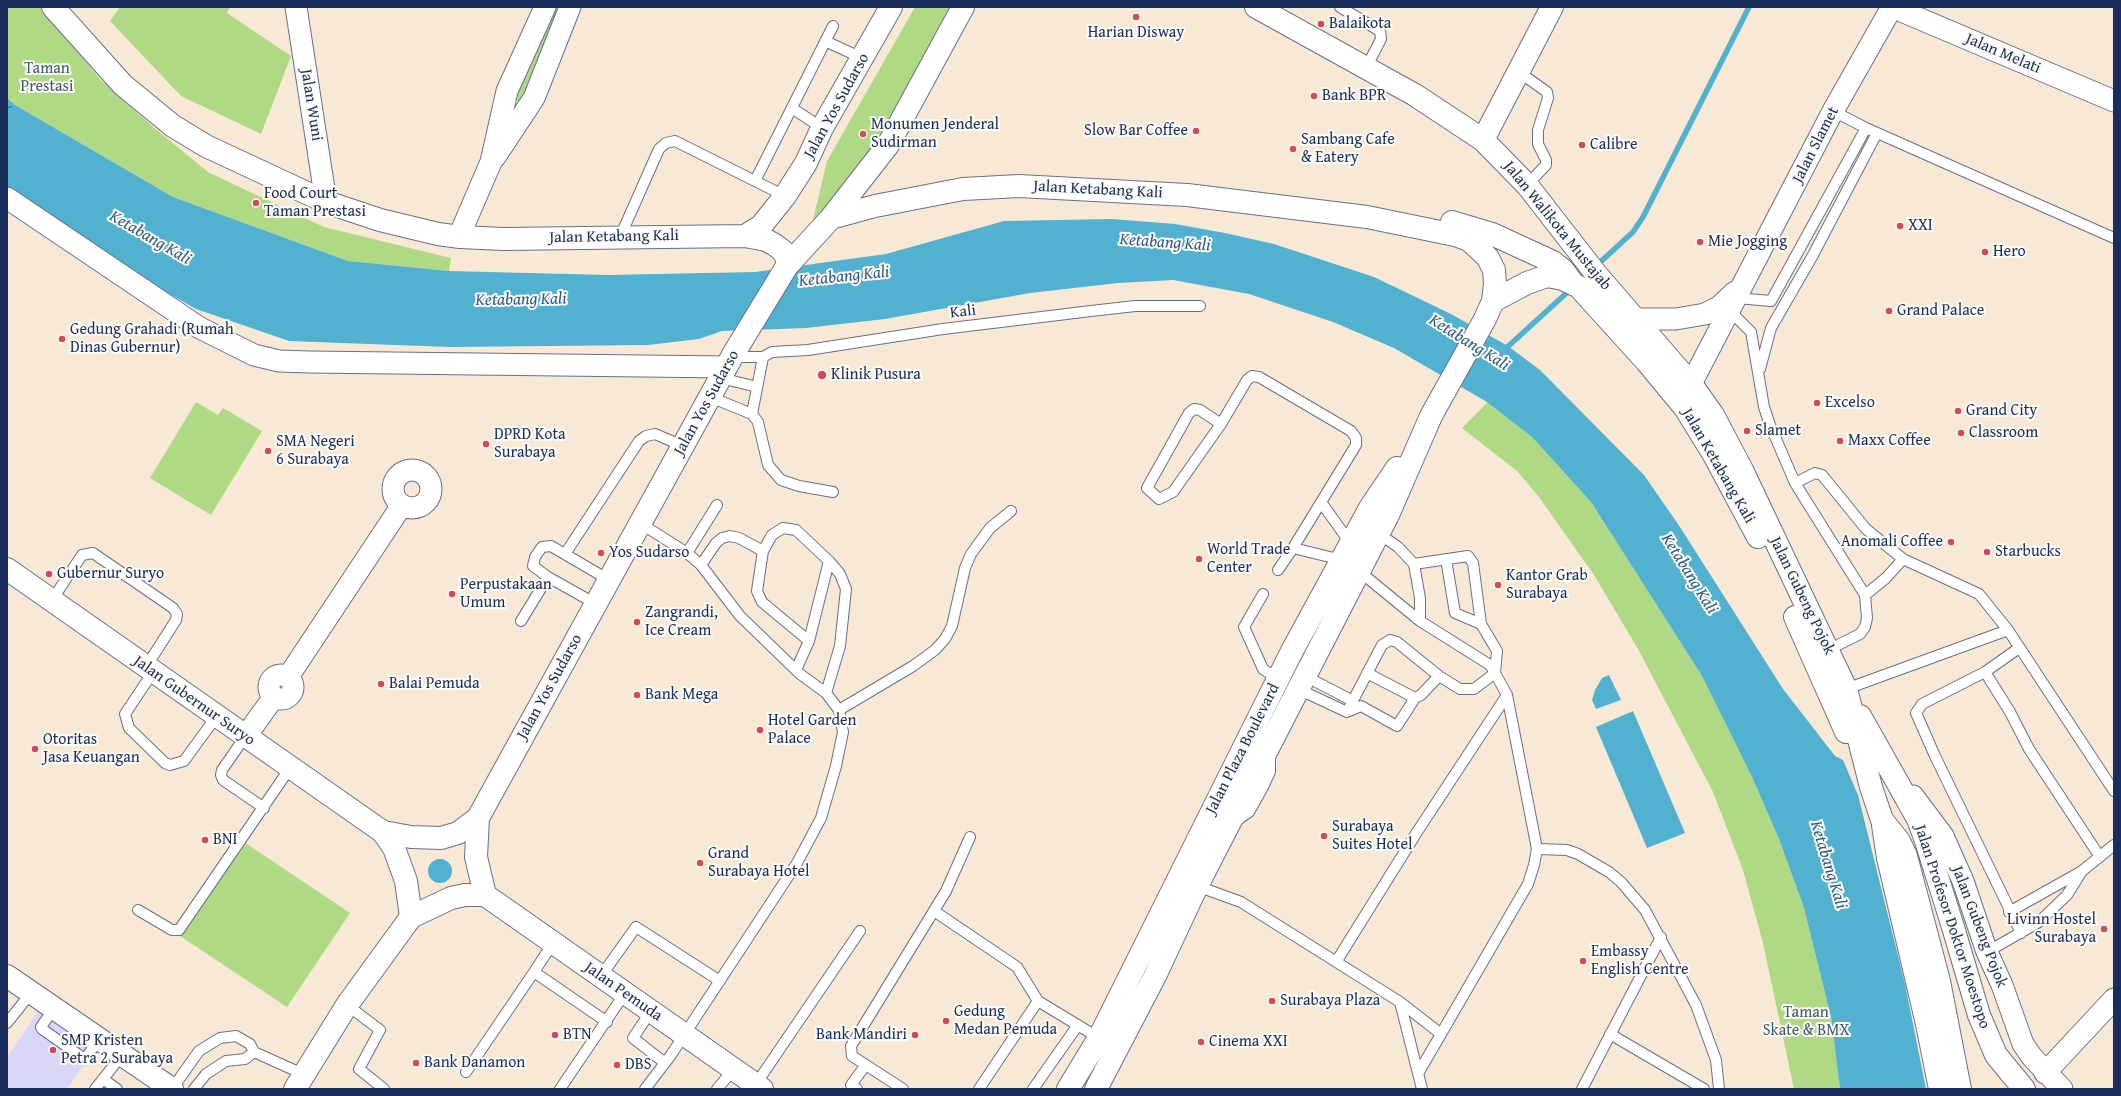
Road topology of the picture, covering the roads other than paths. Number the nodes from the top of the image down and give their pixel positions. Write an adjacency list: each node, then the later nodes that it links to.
1 (53, 7): 28 (main road, Jalan Ketabang Kali)
2 (296, 7): 28 (street, Jalan Wuni)
3 (545, 7): 23 (street)
4 (570, 7): 23 (street)
5 (892, 7): 13 (main road, Jalan Yos Sudarso)
6 (963, 7): 30 (main road, Jalan Yos Sudarso)
7 (1340, 7): 14 (lane)
8 (1552, 7): 15 (main road)
9 (1892, 7): 16 (street, Jalan Melati); 18 (street, Jalan Slamet)
10 (1259, 8): 14 (main road, Jalan Walikota Mustajab)
11 (833, 26): 12 (lane)
12 (825, 41): 13 (lane); 17 (lane)
13 (862, 58): 19 (main road, Jalan Yos Sudarso)
14 (1366, 68): 22 (main road, Jalan Walikota Mustajab)
15 (1518, 72): 22 (main road); 25 (lane)
16 (2114, 101)
17 (792, 108): 19 (lane); 24 (lane)
18 (1833, 110): 20 (lane); 39 (street, Jalan Slamet)
19 (822, 128): 26 (main road, Jalan Yos Sudarso)
20 (1866, 128): 21 (lane); 39 (lane)
21 (1877, 133): 36 (lane); 45 (lane)
22 (1483, 140): 25 (main road, Jalan Walikota Mustajab)
23 (491, 162): 31 (street)
24 (755, 181): 26 (lane); 34 (lane)
25 (1527, 185): 42 (main road, Jalan Walikota Mustajab)
26 (786, 196): 33 (main road, Jalan Yos Sudarso)
27 (7, 198): 44 (street)
28 (326, 202): 32 (main road, Jalan Ketabang Kali)
29 (1367, 217): 30 (main road, Jalan Ketabang Kali); 38 (main road, Jalan Ketabang Kali); 41 (main road, Jalan Ketabang Kali)
30 (831, 218): 37 (main road, Jalan Yos Sudarso)
31 (463, 228): 32 (main road); 35 (main road, Jalan Ketabang Kali)
32 (438, 234): 35 (main road, Jalan Ketabang Kali)
33 (745, 236): 34 (main road, Jalan Ketabang Kali); 37 (main road, Jalan Ketabang Kali)
34 (620, 237): 35 (main road, Jalan Ketabang Kali)
35 (482, 238)
36 (2114, 238)
37 (788, 265): 44 (main road, Jalan Yos Sudarso)
38 (1575, 285): 41 (main road); 106 (main road, Jalan Ketabang Kali)
39 (1736, 298): 42 (street, Jalan Slamet); 45 (lane); 46 (street, Jalan Slamet)
40 (1200, 306): 43 (lane, Kali)
41 (1489, 310): 50 (main road, Jalan Plaza Boulevard)
42 (1634, 319): 46 (main road, Jalan Walikota Mustajab)
43 (763, 357): 44 (lane, Kali); 47 (lane)
44 (728, 364): 47 (lane); 48 (main road, Jalan Yos Sudarso)
45 (1759, 371): 53 (lane)
46 (1691, 384): 84 (main road, Jalan Gubeng Pojok)
47 (757, 386): 49 (lane)
48 (710, 397): 49 (lane); 52 (main road, Jalan Yos Sudarso)
49 (752, 414): 54 (lane)
50 (1431, 416): 60 (main road, Jalan Plaza Boulevard); 65 (main road, Jalan Plaza Boulevard)
51 (1221, 424): 51 (lane); 55 (lane)
52 (683, 446): 59 (main road, Jalan Yos Sudarso); 64 (lane)
53 (1795, 483): 67 (lane); 76 (lane)
54 (833, 492)
55 (1321, 502): 61 (lane); 65 (lane)
56 (402, 505): 102 (street)
57 (717, 505): 63 (lane)
58 (1011, 511): 99 (lane)
59 (640, 523): 63 (lane); 74 (main road, Jalan Yos Sudarso)
60 (1378, 533): 65 (main road, Jalan Plaza Boulevard); 69 (lane)
61 (1293, 548): 65 (lane); 72 (lane)
62 (763, 551): 68 (lane); 70 (lane); 83 (lane)
63 (687, 553): 70 (lane)
64 (565, 554): 73 (lane); 74 (lane)
65 (1351, 559): 80 (lane); 88 (main road, Jalan Plaza Boulevard); 93 (main road, Jalan Plaza Boulevard)
66 (1446, 559): 69 (lane); 81 (lane); 81 (lane)
67 (1903, 559): 76 (lane); 82 (lane)
68 (829, 561): 83 (lane); 94 (lane)
69 (1414, 564): 80 (lane)
70 (701, 566): 87 (lane)
71 (7, 569): 77 (main road, Jalan Gubernur Suryo)
72 (1278, 570)
73 (548, 577): 78 (lane); 79 (lane)
74 (609, 580): 78 (main road, Jalan Yos Sudarso)
75 (1264, 594): 88 (lane)
76 (1865, 595): 84 (lane)
77 (52, 600): 86 (main road, Jalan Gubernur Suryo); 86 (lane)
78 (596, 604): 109 (main road, Jalan Yos Sudarso)
79 (521, 621)
80 (1420, 621): 91 (lane)
81 (1481, 624): 91 (lane)
82 (2008, 630): 85 (lane); 95 (lane)
83 (809, 641): 87 (lane)
84 (1832, 647): 95 (main road, Jalan Gubeng Pojok)
85 (2019, 648): 89 (lane); 107 (lane)
86 (149, 669): 101 (main road, Jalan Gubernur Suryo); 101 (lane)
87 (796, 670): 94 (lane)
88 (1281, 672): 93 (main road); 103 (main road, Jalan Plaza Boulevard)
89 (1985, 672): 115 (lane); 121 (lane)
90 (1367, 673): 92 (lane); 97 (lane); 98 (lane)
91 (1495, 673): 92 (lane); 96 (lane)
92 (1440, 676): 97 (lane)
93 (1302, 682): 98 (lane); 100 (lane); 103 (main road, Jalan Plaza Boulevard)
94 (826, 693): 99 (lane)
95 (1847, 694): 105 (main road, Jalan Profesor Doktor Moestopo); 106 (main road, Jalan Gubeng Pojok)
96 (1507, 695): 114 (lane); 128 (lane)
97 (1415, 698): 100 (lane)
98 (1353, 701): 100 (lane)
99 (839, 710): 132 (lane)
100 (1347, 712)
101 (216, 716): 102 (main road, Jalan Gubernur Suryo)
102 (245, 737): 104 (main road, Jalan Gubernur Suryo); 108 (lane)
103 (1259, 744): 117 (main road, Jalan Plaza Boulevard); 117 (main road, Jalan Plaza Boulevard)
104 (290, 768): 108 (lane); 111 (main road, Jalan Gubernur Suryo)
105 (1889, 768): 127 (street, Jalan Gubeng Pojok); 178 (main road, Jalan Profesor Doktor Moestopo)
106 (1871, 787): 110 (main road, Jalan Gubeng Pojok)
107 (2114, 791)
108 (264, 808): 119 (lane)
109 (478, 818): 111 (main road, Jalan Gubernur Suryo); 118 (main road)
110 (1882, 820): 176 (main road, Jalan Gubeng Pojok); 177 (main road, Jalan Gubeng Pojok)
111 (383, 832): 122 (main road, Jalan Gubernur Suryo)
112 (970, 837): 120 (lane)
113 (2114, 845): 115 (lane)
114 (1537, 849): 125 (lane); 143 (lane)
115 (2100, 857): 116 (lane)
116 (2082, 871): 121 (lane); 124 (lane)
117 (1188, 882): 128 (lane); 146 (main road, Jalan Plaza Boulevard); 171 (main road, Jalan Plaza Boulevard)
118 (486, 895): 122 (main road); 126 (main road, Jalan Pemuda)
119 (138, 910)
120 (934, 911): 136 (lane); 150 (lane)
121 (2009, 912): 124 (lane)
122 (412, 917): 138 (main road)
123 (860, 931): 157 (lane)
124 (2021, 933): 127 (lane)
125 (1661, 937): 144 (lane); 175 (lane)
126 (553, 943): 129 (lane); 131 (main road, Jalan Pemuda)
127 (1987, 952): 154 (street, Jalan Gubeng Pojok)
128 (1336, 962): 137 (lane)
129 (534, 972): 140 (lane); 152 (lane)
130 (7, 976): 133 (main road)
131 (601, 976): 132 (lane); 134 (main road, Jalan Pemuda)
132 (720, 981): 145 (lane)
133 (31, 993): 141 (lane); 148 (main road)
134 (626, 993): 139 (main road, Jalan Pemuda); 140 (lane)
135 (2114, 999): 154 (street)
136 (1038, 1001): 142 (lane); 168 (lane)
137 (1400, 1002): 143 (lane); 153 (lane)
138 (347, 1005): 156 (main road); 163 (lane)
139 (650, 1011): 145 (main road, Jalan Pemuda); 149 (lane)
140 (607, 1022): 164 (lane)
141 (7, 1023)
142 (1078, 1024): 146 (lane); 169 (lane)
143 (1441, 1034): 153 (lane)
144 (1610, 1034): 173 (lane); 174 (lane)
145 (684, 1035): 149 (lane); 151 (main road, Jalan Pemuda)
146 (1099, 1038): 170 (main road, Jalan Plaza Boulevard)
147 (254, 1052): 156 (lane); 161 (lane); 162 (lane)
148 (122, 1055): 155 (lane); 161 (main road)
149 (665, 1063): 165 (lane)
150 (865, 1066): 158 (lane); 167 (lane)
151 (733, 1070): 157 (main road, Jalan Pemuda); 166 (lane)
152 (466, 1072)
153 (1419, 1072): 172 (lane)
154 (2045, 1073): 179 (street, Jalan Gubeng Pojok)
155 (103, 1079): 159 (lane); 160 (lane)
156 (296, 1085)
157 (757, 1087)
158 (852, 1088)
159 (95, 1089)
160 (117, 1089)
161 (172, 1089)
162 (194, 1089)
163 (384, 1089)
164 (560, 1089)
165 (645, 1089)
166 (717, 1089)
167 (903, 1089)
168 (979, 1089)
169 (1033, 1089)
170 (1068, 1089)
171 (1096, 1089)
172 (1422, 1089)
173 (1582, 1089)
174 (1704, 1089)
175 (1719, 1089)
176 (1940, 1089)
177 (1960, 1089)
178 (2024, 1089)
179 (2062, 1089)

